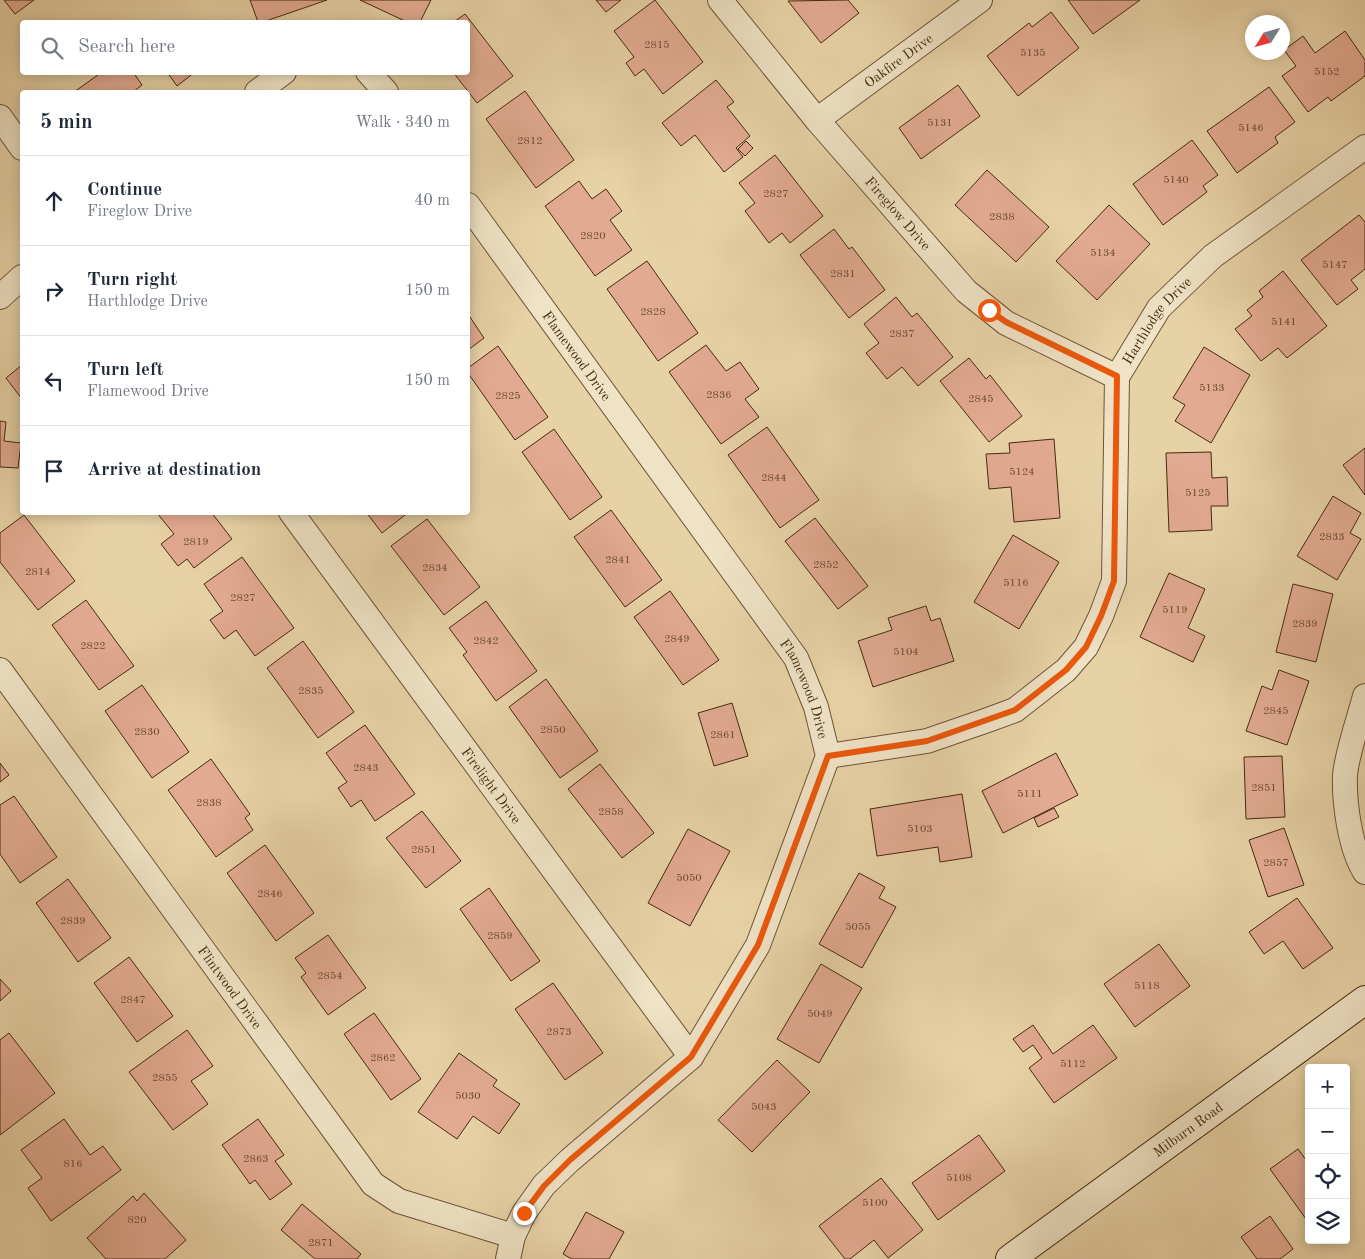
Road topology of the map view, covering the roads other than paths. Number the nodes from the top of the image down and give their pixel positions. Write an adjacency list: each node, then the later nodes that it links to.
1 (720, 0): 8 (street, Fireglow Drive)
2 (980, 0): 8 (street, Oakfire Drive)
3 (280, 75): 5 (street)
4 (371, 75): 6 (street)
5 (260, 90)
6 (384, 90)
7 (0, 117): 9 (street)
8 (817, 120): 14 (street, Fireglow Drive)
9 (20, 145)
10 (1365, 147): 14 (street, Harthlodge Drive)
11 (470, 208): 18 (street, Flamewood Drive)
12 (20, 279): 13 (street)
13 (0, 297)
14 (1117, 376): 18 (street, Harthlodge Drive)
15 (293, 515): 21 (street, Firelight Drive)
16 (0, 670): 22 (street, Flintwood Drive)
17 (1365, 696): 19 (street)
18 (828, 756): 21 (street, Flamewood Drive)
19 (1365, 872)
20 (1365, 1000): 23 (street, Milburn Road)
21 (691, 1057): 22 (street, Flamewood Drive)
22 (510, 1248)
23 (1010, 1259)

